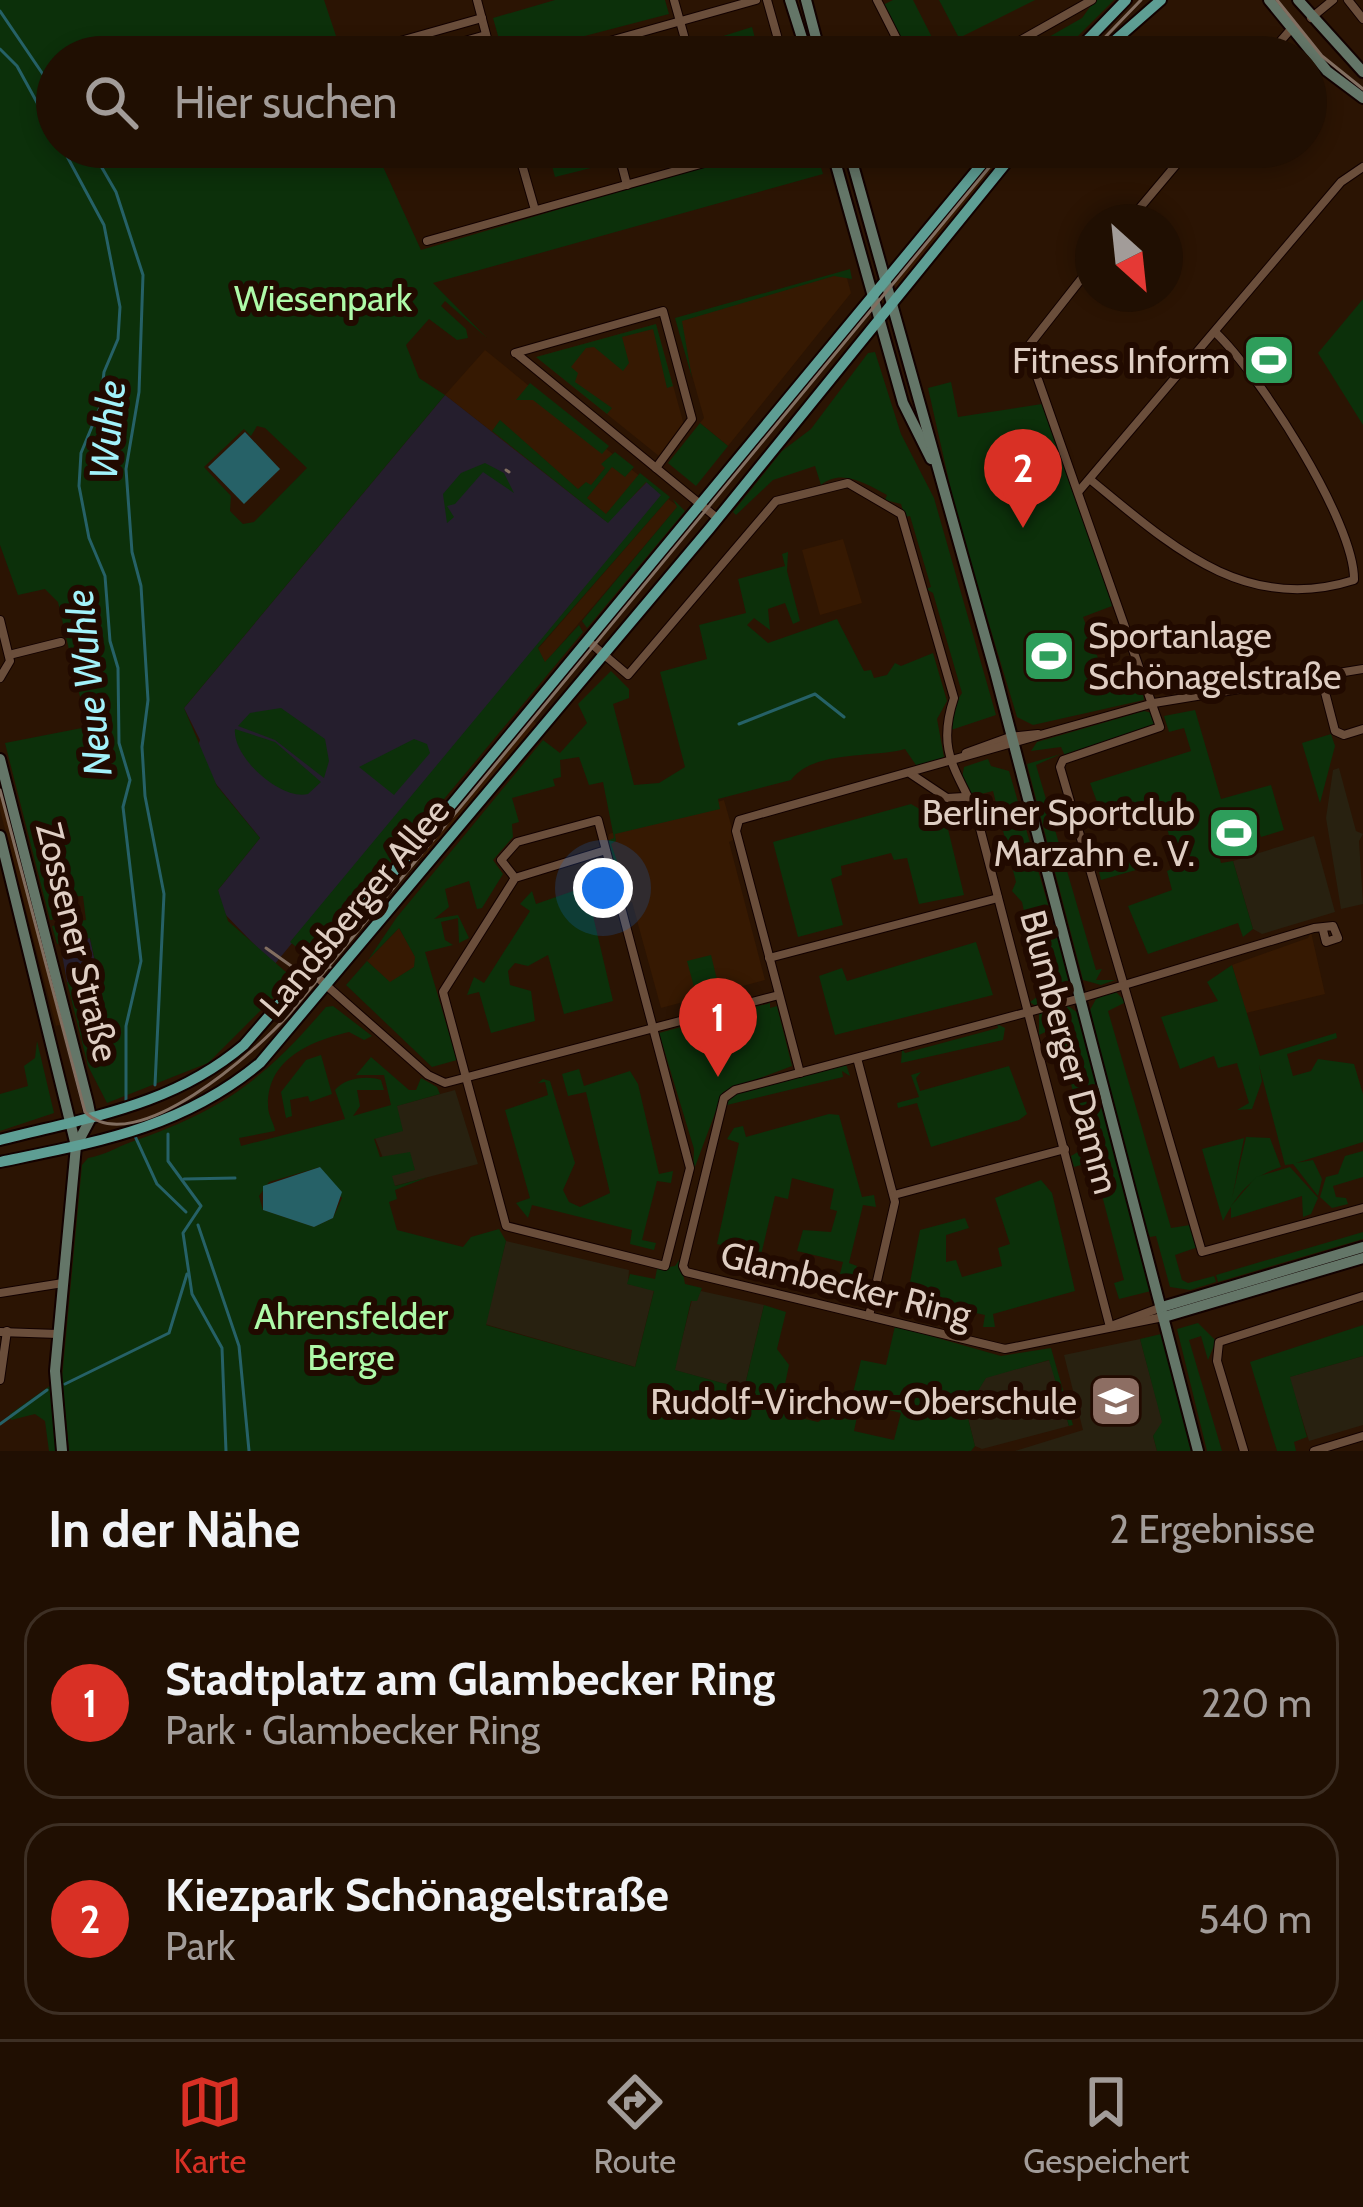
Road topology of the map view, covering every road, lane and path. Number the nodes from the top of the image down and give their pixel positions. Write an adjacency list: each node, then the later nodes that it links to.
1 (476, 0): 15 (street)
2 (674, 0): 18 (street)
3 (756, 0): 18 (street)
4 (767, 0): 25 (street)
5 (790, 0): 26 (main road)
6 (806, 0): 27 (main road)
7 (877, 0): 28 (street)
8 (1092, 0): 29 (street)
9 (1126, 0): 30 (main road)
10 (1161, 0): 31 (main road)
11 (1269, 0): 19 (main road)
12 (1298, 0): 16 (main road)
13 (1333, 0): 16 (street)
14 (1348, 0): 17 (street)
15 (482, 18): 20 (street); 21 (street)
16 (1312, 18): 35 (main road)
17 (1363, 19)
18 (680, 21): 23 (street); 24 (street)
19 (1291, 29): 32 (street); 33 (main road)
20 (486, 35): 22 (street)
21 (418, 36)
22 (482, 36)
23 (636, 36)
24 (684, 36)
25 (777, 36)
26 (801, 36)
27 (815, 36)
28 (895, 36)
29 (1033, 36)
30 (1091, 36)
31 (1120, 36)
32 (1285, 36)
33 (1297, 36)
34 (1327, 71): 36 (main road)
35 (1363, 72)
36 (1363, 98)
37 (1363, 167): 55 (street)
38 (523, 168): 48 (street)
39 (623, 168): 46 (street)
40 (686, 168): 46 (street)
41 (837, 168): 52 (main road, Blumberger Damm)
42 (854, 168): 50 (main road, Blumberger Damm)
43 (978, 168): 50 (main road, Landsberger Allee)
44 (1002, 168): 53 (main road, Landsberger Allee)
45 (1173, 168): 47 (street)
46 (627, 184): 48 (street)
47 (1143, 204)
48 (535, 210): 49 (street)
49 (427, 241)
50 (885, 277): 52 (main road, Landsberger Allee); 53 (main road, Blumberger Damm)
51 (1075, 285): 59 (street)
52 (874, 292): 54 (main road, Blumberger Damm); 60 (main road, Landsberger Allee)
53 (893, 304): 54 (main road, Landsberger Allee); 57 (main road, Blumberger Damm)
54 (879, 321): 57 (main road, Blumberger Damm); 61 (main road, Landsberger Allee)
55 (1216, 332): 58 (street); 58 (street)
56 (656, 468): 56 (street); 60 (street)
57 (939, 473): 72 (main road, Blumberger Damm)
58 (1092, 481): 59 (street)
59 (1079, 491): 70 (street)
60 (701, 505): 61 (street); 63 (main road, Landsberger Allee)
61 (717, 518): 66 (main road, Landsberger Allee)
62 (0, 620): 65 (street)
63 (588, 641): 66 (street); 83 (main road, Landsberger Allee)
64 (61, 642): 65 (street)
65 (9, 655): 69 (street)
66 (604, 655): 74 (street, Blumberger Damm); 85 (main road, Landsberger Allee)
67 (1363, 669): 68 (street)
68 (1320, 673): 70 (street); 71 (street)
69 (0, 678)
70 (1154, 703): 72 (street); 84 (street, Blumberger Damm)
71 (1363, 729)
72 (1012, 741): 74 (street); 87 (main road, Blumberger Damm)
73 (0, 759): 93 (main road, Zossener Straße)
74 (953, 760): 75 (street); 76 (street, Blumberger Damm)
75 (911, 774): 76 (street); 82 (street)
76 (964, 797): 80 (street, Blumberger Damm)
77 (0, 836): 94 (main road, Zossener Straße)
78 (606, 850): 79 (street); 79 (street); 89 (street)
79 (515, 878): 92 (street)
80 (998, 898): 82 (street); 88 (street, Blumberger Damm)
81 (1323, 930): 84 (street, Blumberger Damm)
82 (769, 958): 86 (street)
83 (310, 970): 85 (street); 93 (main road, Landsberger Allee)
84 (1124, 985): 87 (street, Blumberger Damm); 100 (street, Blumberger Damm)
85 (328, 986): 92 (street); 96 (main road, Landsberger Allee)
86 (779, 995): 89 (street); 91 (street)
87 (1082, 998): 88 (street, Glambecker Ring); 106 (main road, Blumberger Damm)
88 (1029, 1012): 90 (street, Glambecker Ring); 97 (street, Blumberger Damm)
89 (654, 1028): 92 (street); 92 (street)
90 (857, 1058): 91 (street, Glambecker Ring); 99 (street)
91 (800, 1073): 107 (street, Glambecker Ring)
92 (465, 1078)
93 (91, 1118): 94 (main road, Landsberger Allee); 96 (main road, Zossener Straße)
94 (72, 1123): 95 (main road, Landsberger Allee); 96 (main road, Zossener Straße)
95 (0, 1140)
96 (77, 1141): 98 (main road, Landsberger Allee); 103 (main road)
97 (1065, 1149): 99 (street); 108 (street, Blumberger Damm)
98 (0, 1162)
99 (894, 1195): 107 (street)
100 (1363, 1208)
101 (1363, 1247): 106 (main road)
102 (1363, 1258): 106 (main road)
103 (63, 1283): 104 (street); 110 (main road)
104 (0, 1293)
105 (1363, 1296): 115 (street)
106 (1163, 1312): 108 (street, Glambecker Ring); 114 (main road, Blumberger Damm)
107 (868, 1316): 108 (street, Glambecker Ring)
108 (1110, 1327)
109 (3, 1331): 110 (street); 111 (street)
110 (58, 1334): 113 (main road)
111 (0, 1381)
112 (1363, 1436): 116 (street)
113 (62, 1451)
114 (1198, 1451)
115 (1244, 1451)
116 (1314, 1451)

